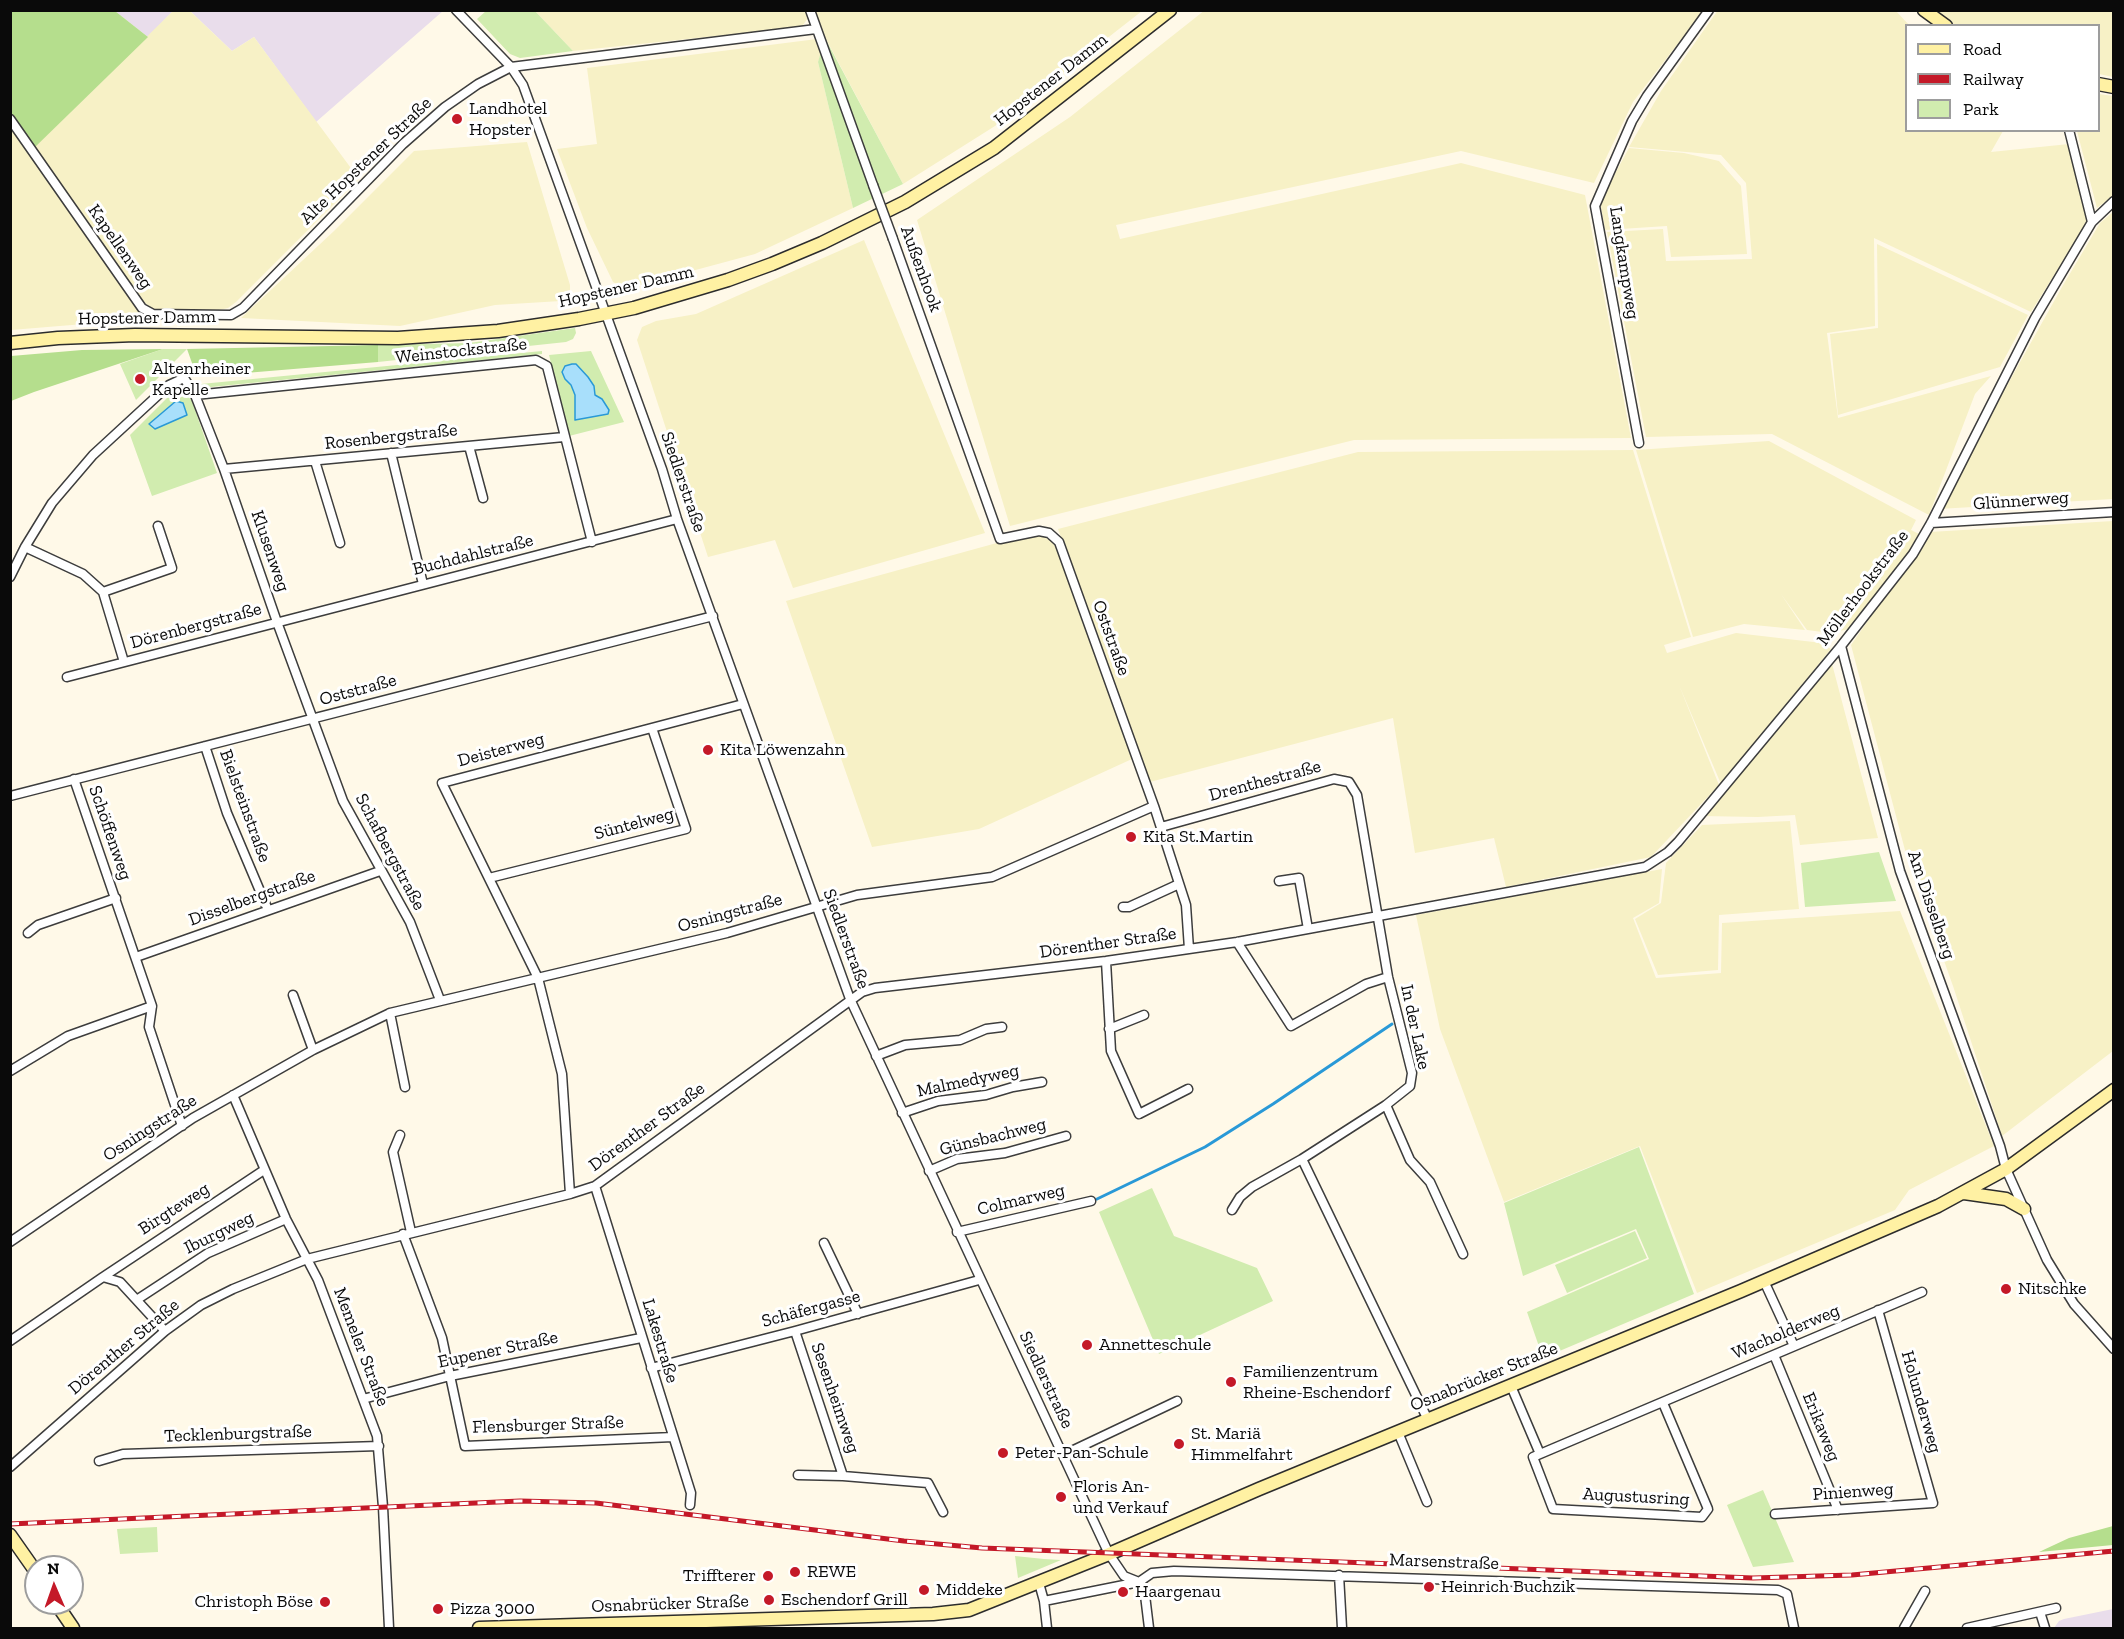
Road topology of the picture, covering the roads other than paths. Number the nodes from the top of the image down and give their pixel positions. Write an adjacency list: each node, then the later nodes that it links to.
1 (456, 10): 8 (street, Siedlerstraße)
2 (810, 10): 7 (street, Außenhook)
3 (1170, 10): 14 (main road, Hopstener Damm)
4 (1709, 10): 18 (street, Langkampweg)
5 (1924, 10): 6 (main road)
6 (1943, 24)
7 (816, 29): 8 (street, Alte Hopstener Straße); 28 (street, Außenhook, bridge)
8 (511, 67): 13 (street, Alte Hopstener Straße); 14 (street, Siedlerstraße)
9 (10, 119): 13 (street, Kapellenweg)
10 (2070, 132): 12 (street)
11 (2114, 201): 12 (street, Möllerhookstraße)
12 (2092, 222): 26 (street, Möllerhookstraße)
13 (243, 308)
14 (605, 314): 15 (main road, Hopstener Damm); 25 (street, Siedlerstraße)
15 (10, 343)
16 (195, 395): 17 (street, Weinstockstraße); 22 (street, Klusenweg); 31 (street)
17 (564, 437): 19 (street, Rosenbergstraße); 29 (street, Weinstockstraße)
18 (1639, 443)
19 (469, 446): 20 (street, Rosenbergstraße); 23 (street, Rosenbergstraße)
20 (391, 453): 21 (street, Rosenbergstraße); 33 (street)
21 (315, 461): 22 (street, Rosenbergstraße); 30 (street, Rosenbergstraße)
22 (224, 469): 36 (street, Klusenweg)
23 (483, 498)
24 (2114, 512): 26 (street, Glünnerweg)
25 (677, 519): 29 (street, Buchdahlstraße); 35 (street, Siedlerstraße)
26 (1931, 523): 37 (street, Möllerhookstraße)
27 (158, 526): 34 (street)
28 (1000, 539): 46 (street, Oststraße)
29 (592, 542): 33 (street, Buchdahlstraße)
30 (340, 543)
31 (25, 548): 32 (street); 34 (street)
32 (10, 577)
33 (423, 584): 36 (street, Buchdahlstraße)
34 (103, 592): 38 (street, Dörenbergstraße)
35 (713, 616): 40 (street, Siedlerstraße); 41 (street, Oststraße)
36 (277, 622): 38 (street, Dörenbergstraße); 41 (street, Klusenweg)
37 (1841, 646): 48 (street, Möllerhookstraße); 88 (street, Am Disselberg)
38 (124, 662): 39 (street, Dörenbergstraße)
39 (67, 677)
40 (743, 704): 42 (street, Deisterweg); 54 (street, Siedlerstraße)
41 (312, 719): 43 (street, Oststraße); 49 (street, Schafbergstraße)
42 (652, 728): 50 (street, Süntelweg); 50 (street, Deisterweg)
43 (205, 746): 44 (street, Oststraße); 56 (street, Bielsteinstraße)
44 (74, 779): 45 (street, Oststraße); 53 (street, Schöffenweg)
45 (10, 796)
46 (1154, 806): 47 (street); 54 (street, Osningstraße)
47 (1161, 826): 52 (street); 57 (street, Drenthestraße)
48 (1645, 867): 57 (street, Dörenther Straße)
49 (380, 870): 56 (street, Disselbergstraße); 68 (street, Schafbergstraße)
50 (489, 878): 65 (street, Deisterweg)
51 (1279, 881): 58 (street)
52 (1179, 884): 55 (street); 61 (street)
53 (116, 898): 59 (street, Schöffenweg); 62 (street, Schöffenweg)
54 (815, 907): 65 (street, Osningstraße); 67 (street, Siedlerstraße)
55 (1124, 907)
56 (268, 910): 62 (street, Disselbergstraße)
57 (1379, 916): 58 (street, Dörenther Straße); 64 (street, In der Lake)
58 (1308, 929): 60 (street, Dörenther Straße)
59 (28, 933)
60 (1237, 942): 61 (street, Dörenther Straße); 64 (street)
61 (1189, 949): 63 (street, Dörenther Straße)
62 (136, 957): 69 (street, Schöffenweg)
63 (1106, 961): 67 (street, Dörenther Straße); 73 (street)
64 (1388, 977): 82 (street, In der Lake)
65 (538, 978): 68 (street, Osningstraße); 93 (street)
66 (293, 995): 74 (street)
67 (850, 999): 75 (street, Siedlerstraße); 91 (street, Dörenther Straße)
68 (441, 1000): 70 (street, Osningstraße)
69 (152, 1006): 76 (street); 84 (street, Schöffenweg)
70 (390, 1013): 74 (street, Osningstraße); 78 (street)
71 (1144, 1015): 73 (street)
72 (1002, 1027): 75 (street)
73 (1109, 1029): 79 (street)
74 (313, 1050): 81 (street, Osningstraße)
75 (876, 1056): 83 (street, Siedlerstraße)
76 (10, 1071)
77 (1042, 1082): 83 (street, Malmedyweg)
78 (405, 1087)
79 (1188, 1089)
80 (2114, 1090): 88 (main road, Osnabrücker Straße)
81 (233, 1095): 84 (street, Osningstraße); 89 (street, Memeler Straße)
82 (1386, 1105): 87 (street, In der Lake); 102 (street)
83 (902, 1113): 90 (street, Siedlerstraße)
84 (182, 1126): 100 (street, Osningstraße)
85 (400, 1135): 99 (street, Flensburger Straße)
86 (1066, 1136): 90 (street, Günsbachweg)
87 (1302, 1160): 96 (street, In der Lake); 124 (street)
88 (2006, 1169): 92 (main road, Osnabrücker Straße); 95 (street, Am Disselberg)
89 (264, 1170): 97 (street, Memeler Straße); 104 (street, Birgteweg)
90 (929, 1171): 98 (street, Siedlerstraße)
91 (595, 1186): 93 (street, Dörenther Straße); 113 (street, Lakestraße)
92 (1964, 1193): 95 (main road); 106 (main road, Osnabrücker Straße)
93 (570, 1194): 99 (street, Dörenther Straße)
94 (1091, 1201): 98 (street, Colmarweg)
95 (2024, 1209): 116 (street, Am Disselberg)
96 (1232, 1210)
97 (286, 1219): 103 (street, Memeler Straße); 108 (street, Iburgweg)
98 (957, 1232): 105 (street, Siedlerstraße)
99 (407, 1233): 103 (street, Dörenther Straße); 119 (street, Flensburger Straße)
100 (10, 1242)
101 (824, 1243): 110 (street)
102 (1463, 1254)
103 (307, 1258): 111 (street, Dörenther Straße); 121 (street, Memeler Straße)
104 (102, 1276): 108 (street); 114 (street, Birgteweg)
105 (979, 1280): 110 (street, Schäfergasse); 129 (street, Siedlerstraße)
106 (1764, 1281): 115 (street); 120 (main road, Osnabrücker Straße)
107 (1923, 1292): 109 (street, Wacholderweg)
108 (138, 1299): 111 (street)
109 (1878, 1310): 115 (street, Wacholderweg); 135 (street, Holunderweg)
110 (858, 1314): 112 (street, Schäfergasse)
111 (165, 1331): 131 (street, Dörenther Straße)
112 (795, 1331): 118 (street, Schäfergasse); 133 (street, Sesenheimweg)
113 (641, 1338): 118 (street, Lakestraße); 119 (street, Eupener Straße)
114 (10, 1341)
115 (1794, 1347): 117 (street, Wacholderweg)
116 (2114, 1348)
117 (1774, 1355): 123 (street, Wacholderweg); 137 (street, Erikaweg)
118 (651, 1368): 126 (street, Lakestraße)
119 (450, 1377): 121 (street, Eupener Straße); 126 (street, Flensburger Straße)
120 (1511, 1386): 124 (main road, Osnabrücker Straße); 128 (street, Augustusring)
121 (363, 1399): 127 (street, Memeler Straße)
122 (1177, 1401): 129 (street)
123 (1663, 1402): 128 (street); 128 (street, Augustusring)
124 (1428, 1420): 125 (main road, Osnabrücker Straße)
125 (1398, 1432): 134 (street); 141 (main road, Osnabrücker Straße)
126 (673, 1437): 136 (street, Lakestraße)
127 (379, 1446): 130 (street, Tecklenburgstraße); 154 (street, Memeler Straße)
128 (1540, 1454)
129 (1063, 1455): 141 (street, Siedlerstraße)
130 (99, 1461)
131 (10, 1467)
132 (798, 1475): 133 (street, Sesenheimweg)
133 (843, 1476): 138 (street, Sesenheimweg)
134 (1427, 1502)
135 (1933, 1503): 137 (street, Pinienweg)
136 (690, 1505)
137 (1838, 1510): 139 (street, Pinienweg)
138 (943, 1512)
139 (1775, 1514)
140 (10, 1535): 142 (main road)
141 (1109, 1554): 144 (street, Siedlerstraße); 145 (main road, Osnabrücker Straße)
142 (24, 1555)
143 (1339, 1575): 144 (street, Marsenstraße); 158 (street); 159 (street, Marsenstraße)
144 (1139, 1582): 147 (street); 157 (street)
145 (1039, 1583): 147 (street); 151 (main road, Osnabrücker Straße)
146 (1925, 1591): 160 (street)
147 (1044, 1601): 156 (street)
148 (2056, 1608): 149 (street)
149 (2040, 1612): 161 (street); 162 (street)
150 (64, 1615): 153 (main road)
151 (796, 1624): 152 (main road, Osnabrücker Straße)
152 (493, 1628): 155 (main road, Osnabrücker Straße)
153 (73, 1629)
154 (389, 1629)
155 (479, 1629)
156 (1047, 1629)
157 (1149, 1629)
158 (1342, 1629)
159 (1794, 1629)
160 (1904, 1629)
161 (1967, 1629)
162 (2044, 1629)

